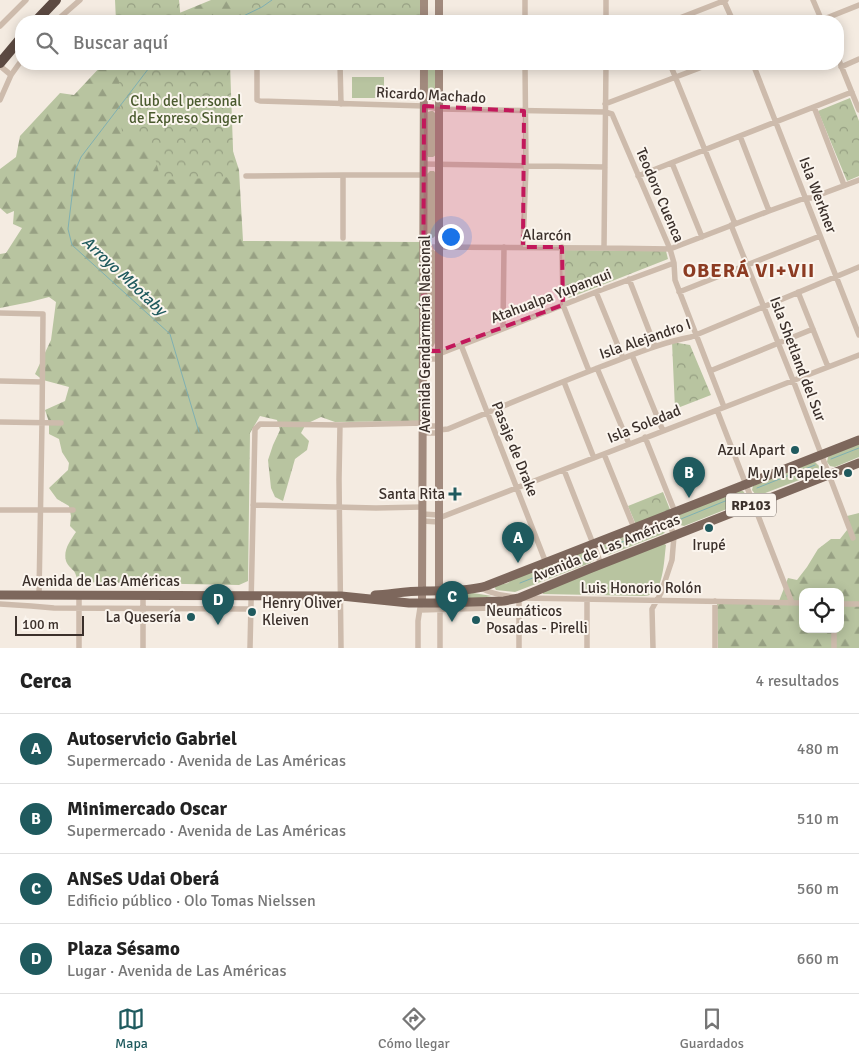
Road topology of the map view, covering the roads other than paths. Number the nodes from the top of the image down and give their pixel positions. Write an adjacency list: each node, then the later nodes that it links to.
1 (26, 0): 22 (street)
2 (56, 0): 12 (highway)
3 (80, 0): 13 (street)
4 (424, 0): 14 (street)
5 (439, 0): 15 (street)
6 (525, 0): 16 (street)
7 (606, 0): 17 (street)
8 (725, 0): 10 (street); 19 (street)
9 (813, 0): 20 (street)
10 (714, 2): 18 (street)
11 (859, 5): 21 (street)
12 (42, 15)
13 (63, 15)
14 (424, 15)
15 (439, 15)
16 (525, 15)
17 (606, 15)
18 (685, 15)
19 (731, 15)
20 (819, 15)
21 (835, 15)
22 (1, 24)
23 (15, 46): 25 (highway)
24 (859, 59): 26 (street)
25 (0, 65): 38 (street)
26 (844, 65)
27 (15, 69): 38 (street)
28 (257, 70): 42 (street, Ricardo Machado)
29 (340, 70): 42 (street)
30 (424, 70): 44 (street, Avenida Gendarmería Nacional)
31 (439, 70): 46 (street, Avenida Gendarmería Nacional)
32 (525, 70): 48 (street)
33 (606, 70): 43 (street)
34 (673, 70): 39 (street, Isla Shetland del Sur)
35 (694, 70): 39 (street)
36 (755, 70): 50 (street, Isla Werkner)
37 (843, 70): 40 (street)
38 (11, 75): 41 (street)
39 (676, 77): 43 (street); 52 (street, Isla Shetland del Sur)
40 (852, 92): 45 (street); 47 (street)
41 (0, 100)
42 (341, 104): 44 (street, Ricardo Machado)
43 (605, 104): 49 (street)
44 (424, 106): 46 (street, Ricardo Machado); 54 (street, Avenida Gendarmería Nacional)
45 (814, 107): 50 (street); 63 (street)
46 (439, 109): 48 (street, Ricardo Machado); 55 (street, Avenida Gendarmería Nacional)
47 (859, 110)
48 (524, 111): 49 (street, Ricardo Machado); 56 (street)
49 (605, 112): 57 (street); 61 (street, Teodoro Cuenca)
50 (776, 122): 51 (street); 64 (street, Isla Werkner)
51 (740, 136): 52 (street); 65 (street)
52 (706, 150): 53 (street); 66 (street, Isla Shetland del Sur)
53 (672, 163): 61 (street); 68 (street)
54 (424, 164): 55 (street); 59 (street, Avenida Gendarmería Nacional)
55 (440, 165): 56 (street); 71 (street, Avenida Gendarmería Nacional)
56 (526, 167): 57 (street); 73 (street)
57 (605, 168): 75 (street)
58 (343, 174): 59 (street); 60 (street); 69 (street)
59 (424, 175): 70 (street, Avenida Gendarmería Nacional)
60 (246, 176)
61 (638, 176): 76 (street, Teodoro Cuenca)
62 (859, 180): 63 (street)
63 (844, 185): 64 (street)
64 (806, 198): 65 (street); 67 (street, Isla Werkner)
65 (769, 210): 66 (street)
66 (733, 224): 68 (street); 78 (street, Isla Shetland del Sur)
67 (820, 236): 78 (street); 80 (street, Isla Werkner)
68 (702, 237): 76 (street)
69 (343, 238)
70 (423, 246): 71 (street, Alarcón); 95 (street, Avenida Gendarmería Nacional)
71 (439, 246): 72 (street, Alarcón); 96 (street, Avenida Gendarmería Nacional)
72 (504, 247): 73 (street, Alarcón); 88 (street)
73 (524, 247): 74 (street, Alarcón)
74 (562, 247): 75 (street, Alarcón); 85 (street)
75 (604, 248): 76 (street, Alarcón)
76 (670, 249): 77 (street, Teodoro Cuenca)
77 (674, 263): 81 (street, Atahualpa Yupanqui); 83 (street, Teodoro Cuenca)
78 (747, 264): 83 (street); 86 (street, Isla Shetland del Sur)
79 (859, 267): 80 (street, Isla Alejandro I)
80 (836, 277): 84 (street, Isla Alejandro I); 91 (street, Isla Werkner)
81 (629, 279): 82 (street, Atahualpa Yupanqui); 94 (street)
82 (596, 292): 85 (street, Atahualpa Yupanqui); 99 (street)
83 (680, 292): 90 (street, Teodoro Cuenca)
84 (798, 292): 86 (street, Isla Alejandro I); 89 (street)
85 (563, 305): 88 (street, Atahualpa Yupanqui); 102 (street)
86 (764, 307): 90 (street, Isla Alejandro I); 92 (street, Isla Shetland del Sur)
87 (0, 313): 106 (street)
88 (503, 328): 93 (street, Atahualpa Yupanqui)
89 (813, 328): 92 (street); 100 (street)
90 (696, 335): 94 (street, Isla Alejandro I); 103 (street, Teodoro Cuenca)
91 (859, 335)
92 (778, 343): 103 (street); 104 (street, Isla Shetland del Sur)
93 (460, 345): 96 (street, Atahualpa Yupanqui); 110 (street, Pasaje de Drake)
94 (655, 346): 97 (street, Isla Alejandro I)
95 (423, 355): 96 (street); 115 (street, Avenida Gendarmería Nacional)
96 (439, 355): 116 (street, Avenida Gendarmería Nacional)
97 (632, 355): 99 (street, Isla Alejandro I); 117 (street)
98 (859, 355): 100 (street, Isla Soledad)
99 (623, 358): 101 (street, Isla Alejandro I)
100 (828, 367): 104 (street, Isla Soledad)
101 (597, 368): 102 (street, Isla Alejandro I); 120 (street)
102 (589, 371): 107 (street, Isla Alejandro I)
103 (710, 371): 108 (street, Teodoro Cuenca)
104 (794, 380): 108 (street, Isla Soledad); 122 (street, Isla Shetland del Sur)
105 (0, 381): 106 (street)
106 (42, 382): 112 (street)
107 (564, 382): 110 (street, Isla Alejandro I); 123 (street)
108 (724, 407): 109 (street, Isla Soledad)
109 (717, 410): 117 (street, Isla Soledad); 127 (street)
110 (487, 413): 116 (street, Isla Alejandro I); 128 (street, Pasaje de Drake)
111 (0, 422): 112 (street)
112 (42, 423): 113 (street); 132 (street)
113 (61, 423)
114 (343, 425): 115 (street); 130 (street); 131 (street)
115 (422, 428): 116 (street, Isla Alejandro I); 135 (street, Avenida Gendarmería Nacional)
116 (439, 430): 137 (street, Avenida Gendarmería Nacional)
117 (663, 430): 118 (street, Isla Soledad)
118 (644, 438): 120 (street, Isla Soledad); 136 (street)
119 (859, 440): 122 (main road, Avenida de Las Américas / RP103)
120 (629, 444): 121 (street, Isla Soledad)
121 (604, 454): 123 (street, Isla Soledad); 138 (street)
122 (821, 455): 126 (street, Isla Shetland del Sur); 127 (main road, Avenida de Las Américas / RP103)
123 (594, 458): 125 (street, Isla Soledad)
124 (859, 463): 126 (main road, Avenida de Las Américas / RP103)
125 (564, 470): 128 (street, Isla Soledad); 141 (street)
126 (828, 475): 129 (main road, Avenida de Las Américas / RP103); 140 (street, Isla Shetland del Sur)
127 (746, 484): 129 (street); 136 (main road, Avenida de Las Américas / RP103)
128 (517, 488): 137 (street, Isla Soledad); 142 (street, Pasaje de Drake)
129 (754, 504): 139 (main road, Avenida de Las Américas / RP103); 158 (street)
130 (253, 506): 131 (street); 151 (street)
131 (339, 507): 135 (street); 152 (street)
132 (41, 509): 133 (street); 134 (street); 148 (street)
133 (0, 510)
134 (73, 510)
135 (422, 514): 137 (street); 145 (street, Avenida Gendarmería Nacional)
136 (671, 514): 138 (main road, Avenida de Las Américas / RP103); 139 (street)
137 (439, 518): 146 (street, Avenida Gendarmería Nacional)
138 (634, 528): 141 (main road, Avenida de Las Américas / RP103)
139 (674, 536): 143 (main road, Avenida de Las Américas / RP103); 156 (street)
140 (853, 538)
141 (594, 544): 142 (main road, Avenida de Las Américas / RP103); 143 (street)
142 (546, 563): 144 (main road, Avenida de Las Américas / RP103)
143 (601, 564): 154 (main road, Avenida de Las Américas / RP103)
144 (481, 588): 146 (main road, Avenida de Las Américas / RP103); 154 (street, Luis Honorio Rolón)
145 (422, 591): 146 (main road, Avenida de Las Américas / RP103); 153 (main road, Avenida de Las Américas / RP103); 163 (street, Avenida Gendarmería Nacional)
146 (439, 591): 164 (street, Avenida Gendarmería Nacional)
147 (0, 594): 148 (main road, Avenida de Las Américas / RP103)
148 (39, 594): 149 (main road, Avenida de Las Américas / RP103)
149 (79, 595): 150 (main road, Avenida de Las Américas / RP103); 165 (street)
150 (143, 595): 151 (main road, Avenida de Las Américas / RP103); 166 (street)
151 (251, 596): 152 (main road, Avenida de Las Américas / RP103); 167 (street)
152 (341, 596): 153 (main road, Avenida de Las Américas / RP103); 172 (street)
153 (352, 596): 163 (main road, Avenida de Las Américas / RP103)
154 (511, 599): 155 (street, Luis Honorio Rolón); 164 (main road, Avenida de Las Américas / RP103); 175 (street)
155 (587, 600): 156 (street, Luis Honorio Rolón); 176 (street)
156 (657, 601): 157 (street, Luis Honorio Rolón); 177 (street)
157 (715, 601): 158 (street, Luis Honorio Rolón); 178 (street)
158 (792, 603): 159 (street, Luis Honorio Rolón)
159 (799, 603)
160 (0, 604): 165 (street)
161 (844, 604): 162 (street)
162 (859, 604)
163 (421, 607): 164 (main road, Avenida de Las Américas / RP103); 173 (street)
164 (440, 607): 174 (street)
165 (79, 608): 166 (street); 169 (street)
166 (143, 609): 167 (street); 170 (street)
167 (251, 609): 171 (street)
168 (834, 633): 179 (street)
169 (79, 648)
170 (142, 648)
171 (250, 648)
172 (341, 648)
173 (418, 648)
174 (440, 648)
175 (519, 648)
176 (587, 648)
177 (652, 648)
178 (715, 648)
179 (834, 648)

